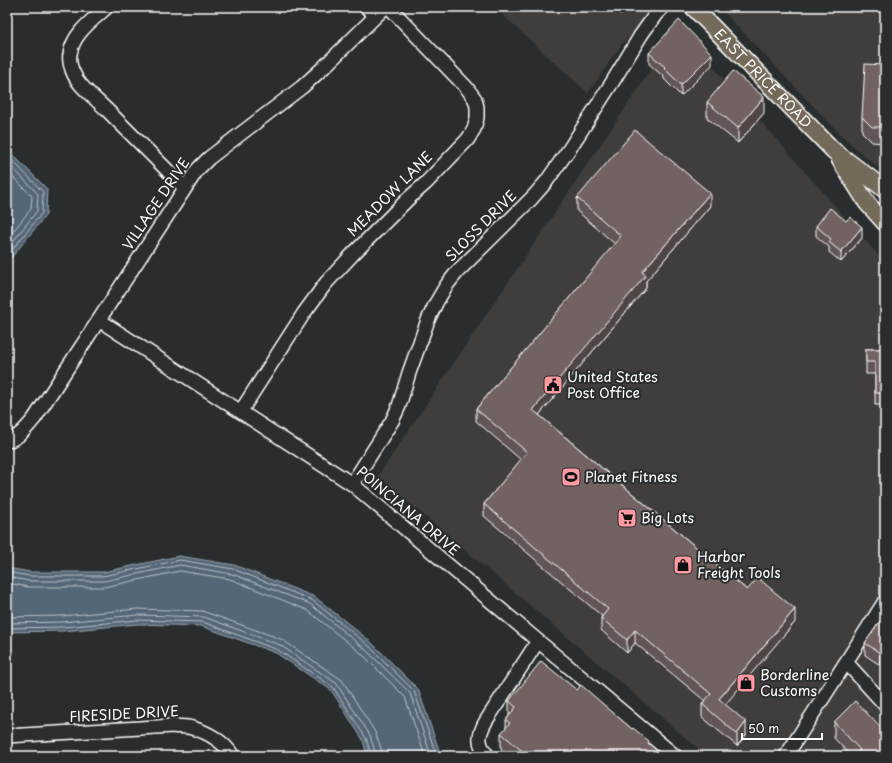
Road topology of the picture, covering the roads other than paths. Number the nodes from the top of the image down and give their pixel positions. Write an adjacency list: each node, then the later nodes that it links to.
1 (107, 7): 8 (street)
2 (385, 7): 6 (street, VILLAGE DRIVE)
3 (389, 7): 12 (street, MEADOW LANE)
4 (663, 7): 14 (street, SLOSS DRIVE)
5 (693, 7): 7 (main road, EAST PRICE ROAD)
6 (371, 12): 8 (street, VILLAGE DRIVE)
7 (834, 151): 9 (main road, EAST PRICE ROAD); 10 (main road, EAST PRICE ROAD)
8 (185, 188): 11 (street, VILLAGE DRIVE)
9 (885, 190)
10 (885, 223)
11 (99, 320): 12 (street, POINCIANA DRIVE); 13 (street, VILLAGE DRIVE)
12 (241, 411): 14 (street, POINCIANA DRIVE)
13 (10, 440)
14 (352, 484): 16 (street, POINCIANA DRIVE)
15 (885, 601): 17 (street)
16 (538, 642): 21 (street); 22 (street, POINCIANA DRIVE)
17 (846, 662): 18 (street); 23 (street)
18 (885, 705)
19 (7, 736): 20 (street, FIRESIDE DRIVE)
20 (233, 756)
21 (488, 756)
22 (675, 756)
23 (786, 756)

